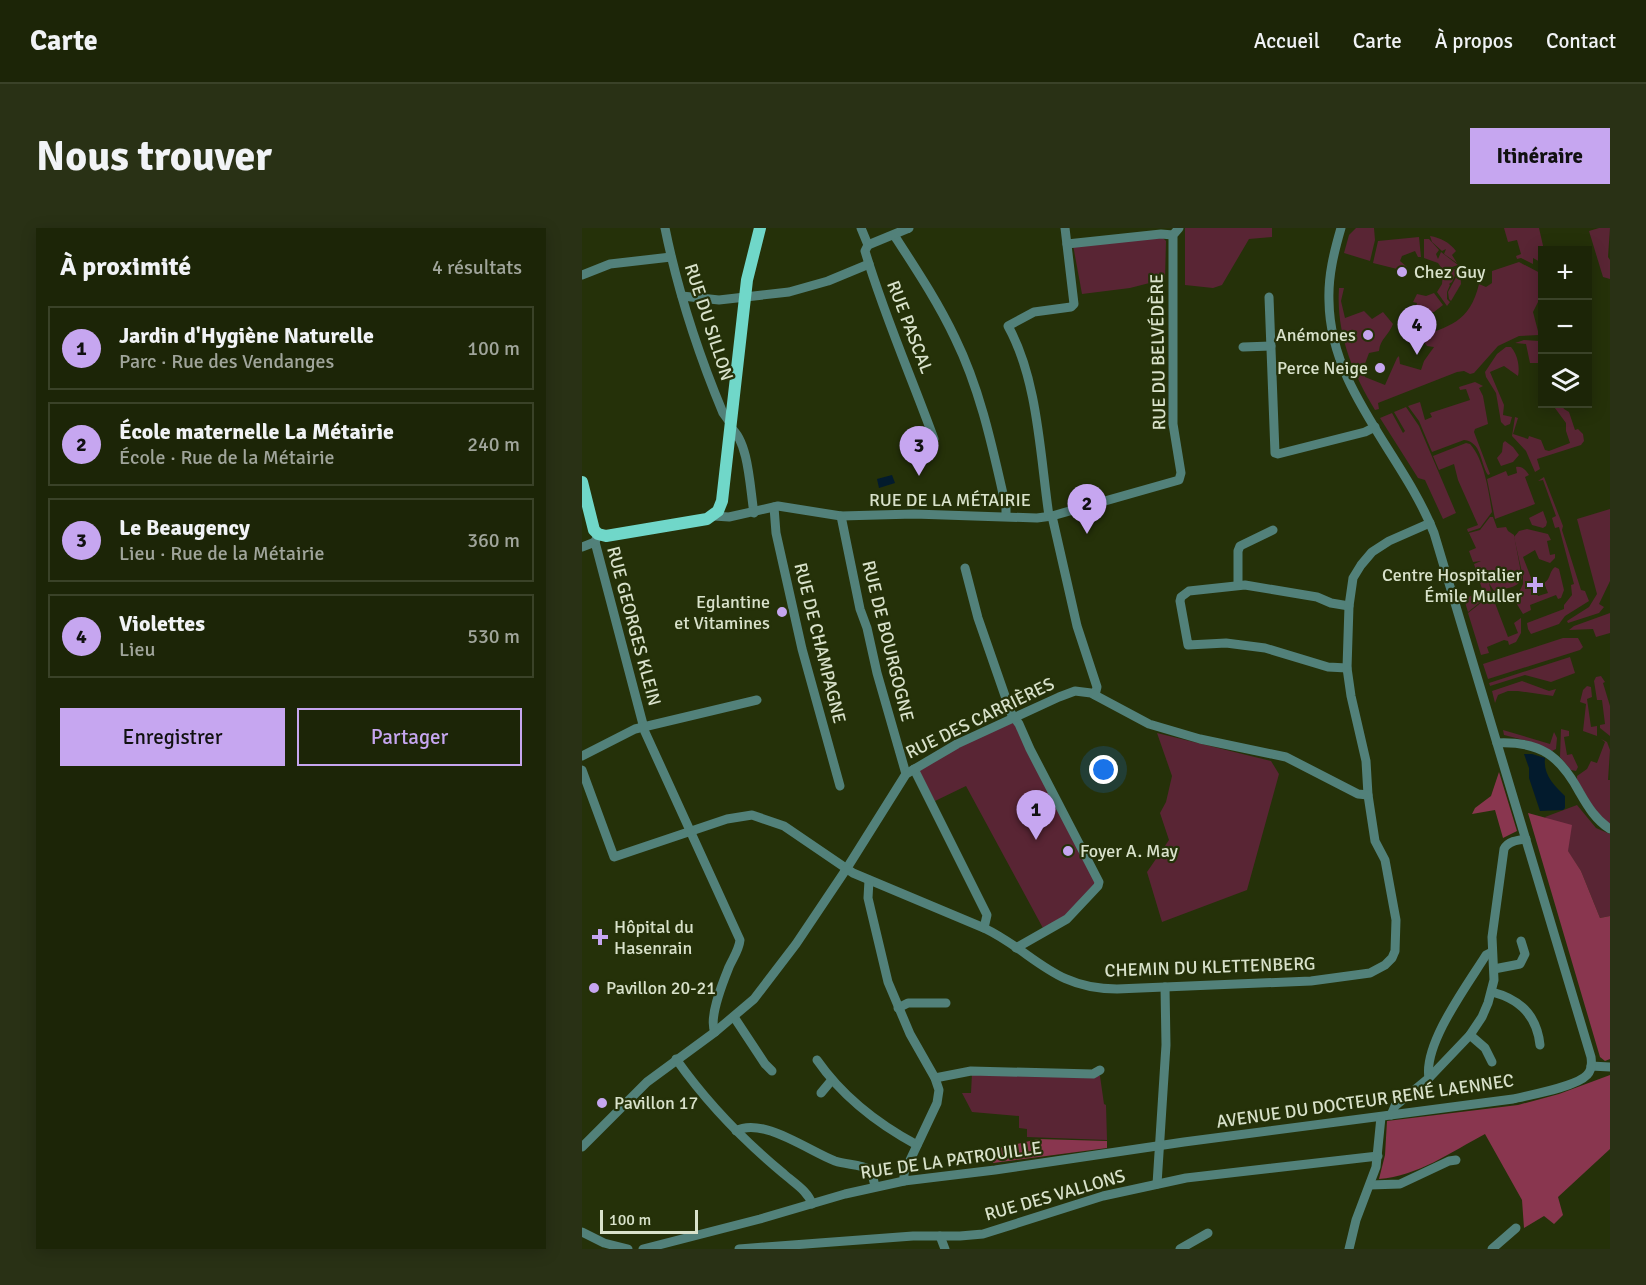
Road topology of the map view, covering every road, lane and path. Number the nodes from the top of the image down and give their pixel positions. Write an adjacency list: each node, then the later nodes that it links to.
1 (665, 228): 11 (street, RUE DU SILLON)
2 (760, 228): 15 (main road)
3 (861, 228): 10 (street, RUE PASCAL)
4 (909, 228): 8 (street)
5 (1065, 228): 9 (street)
6 (1341, 228): 20 (street)
7 (1176, 231): 9 (street); 22 (street, RUE DU BELVÉDÈRE)
8 (894, 235): 10 (street); 28 (street)
9 (1067, 244): 29 (street)
10 (868, 245): 12 (street, RUE PASCAL)
11 (671, 257): 13 (street); 14 (street, RUE DU SILLON)
12 (869, 264): 15 (street); 21 (street, RUE PASCAL)
13 (582, 275)
14 (682, 296): 15 (street); 19 (street, RUE DU SILLON)
15 (746, 296): 19 (main road)
16 (1269, 297): 18 (street)
17 (1243, 346): 18 (street)
18 (1271, 346): 20 (street)
19 (731, 424): 25 (street, RUE DU SILLON); 26 (main road)
20 (1375, 427): 30 (street)
21 (934, 439)
22 (1181, 478): 29 (street, RUE DE LA MÉTAIRIE)
23 (582, 482): 32 (main road)
24 (774, 507): 25 (street, RUE DE LA MÉTAIRIE); 27 (street, RUE DE LA MÉTAIRIE); 46 (street, RUE DE CHAMPAGNE)
25 (754, 513): 26 (street, RUE DE LA MÉTAIRIE)
26 (714, 516): 32 (main road)
27 (841, 516): 28 (street, RUE DE LA MÉTAIRIE); 45 (street, RUE DE BOURGOGNE)
28 (1006, 516): 29 (street, RUE DE LA MÉTAIRIE)
29 (1050, 516): 38 (street)
30 (1430, 523): 36 (street, CHEMIN DU KLETTENBERG); 42 (street)
31 (1273, 530): 35 (street)
32 (596, 538): 33 (street); 41 (street, RUE GEORGES KLEIN)
33 (582, 547)
34 (965, 568): 40 (street)
35 (1238, 585): 36 (street); 37 (street)
36 (1348, 606): 37 (street, CHEMIN DU KLETTENBERG)
37 (1347, 668): 47 (street, CHEMIN DU KLETTENBERG)
38 (1095, 695): 40 (street, RUE DES CARRIÈRES); 47 (street, RUE DES CARRIÈRES)
39 (757, 700): 41 (street)
40 (1015, 717): 45 (street, RUE DES CARRIÈRES); 55 (street)
41 (643, 727): 43 (street); 49 (street)
42 (1497, 743): 48 (street); 50 (street)
43 (582, 756)
44 (582, 770): 49 (street, CHEMIN DU KLETTENBERG)
45 (910, 771): 51 (street, RUE DES CARRIÈRES); 53 (street, RUE DE BOURGOGNE)
46 (840, 786)
47 (1368, 795): 58 (street, CHEMIN DU KLETTENBERG)
48 (1610, 829)
49 (691, 830): 51 (street, CHEMIN DU KLETTENBERG); 63 (street)
50 (1526, 839): 56 (street); 69 (street)
51 (847, 868): 52 (street, CHEMIN DU KLETTENBERG); 62 (street, RUE DES CARRIÈRES)
52 (868, 880): 53 (street, CHEMIN DU KLETTENBERG); 61 (street)
53 (984, 928): 55 (street, CHEMIN DU KLETTENBERG)
54 (1521, 941): 57 (street)
55 (1016, 948): 58 (street, CHEMIN DU KLETTENBERG)
56 (1492, 952): 57 (street); 74 (street)
57 (1494, 969): 59 (street)
58 (1166, 987): 81 (street)
59 (1492, 992): 64 (street); 65 (street)
60 (946, 1003): 61 (street)
61 (898, 1008): 73 (street)
62 (734, 1017): 63 (street, RUE DES CARRIÈRES); 72 (street)
63 (715, 1032): 66 (street, RUE DES CARRIÈRES)
64 (1470, 1035): 68 (street); 74 (street)
65 (1540, 1045)
66 (676, 1059): 79 (street); 82 (street, RUE DES CARRIÈRES)
67 (817, 1060): 75 (street)
68 (1492, 1062)
69 (1591, 1066): 70 (street); 77 (street, AVENUE DU DOCTEUR RENÉ LAENNEC)
70 (1610, 1067)
71 (1101, 1070): 73 (street)
72 (772, 1071)
73 (935, 1078): 80 (street)
74 (1429, 1078): 77 (street)
75 (831, 1081): 76 (street); 80 (street)
76 (820, 1093)
77 (1391, 1115): 78 (street, AVENUE DU DOCTEUR RENÉ LAENNEC)
78 (1381, 1117): 81 (street, AVENUE DU DOCTEUR RENÉ LAENNEC); 83 (street)
79 (736, 1131): 88 (street); 89 (street)
80 (917, 1145): 85 (street)
81 (1160, 1146): 85 (street, RUE DE LA PATROUILLE); 86 (street)
82 (582, 1147)
83 (1378, 1156): 86 (street, RUE DES VALLONS); 87 (street)
84 (1456, 1160): 87 (street)
85 (904, 1181): 88 (street, RUE DE LA PATROUILLE)
86 (1157, 1184): 92 (street, RUE DES VALLONS)
87 (1370, 1185): 101 (street)
88 (876, 1186): 89 (street, RUE DE LA PATROUILLE)
89 (812, 1204): 97 (street, RUE DE LA PATROUILLE)
90 (1516, 1228): 102 (street)
91 (1208, 1233): 100 (street)
92 (940, 1236): 94 (street, RUE DES VALLONS); 99 (street)
93 (584, 1237): 96 (street)
94 (855, 1245): 95 (street, RUE DES VALLONS)
95 (810, 1247): 98 (street, RUE DES VALLONS)
96 (628, 1249)
97 (645, 1249)
98 (739, 1249)
99 (945, 1249)
100 (1180, 1249)
101 (1349, 1249)
102 (1492, 1249)

